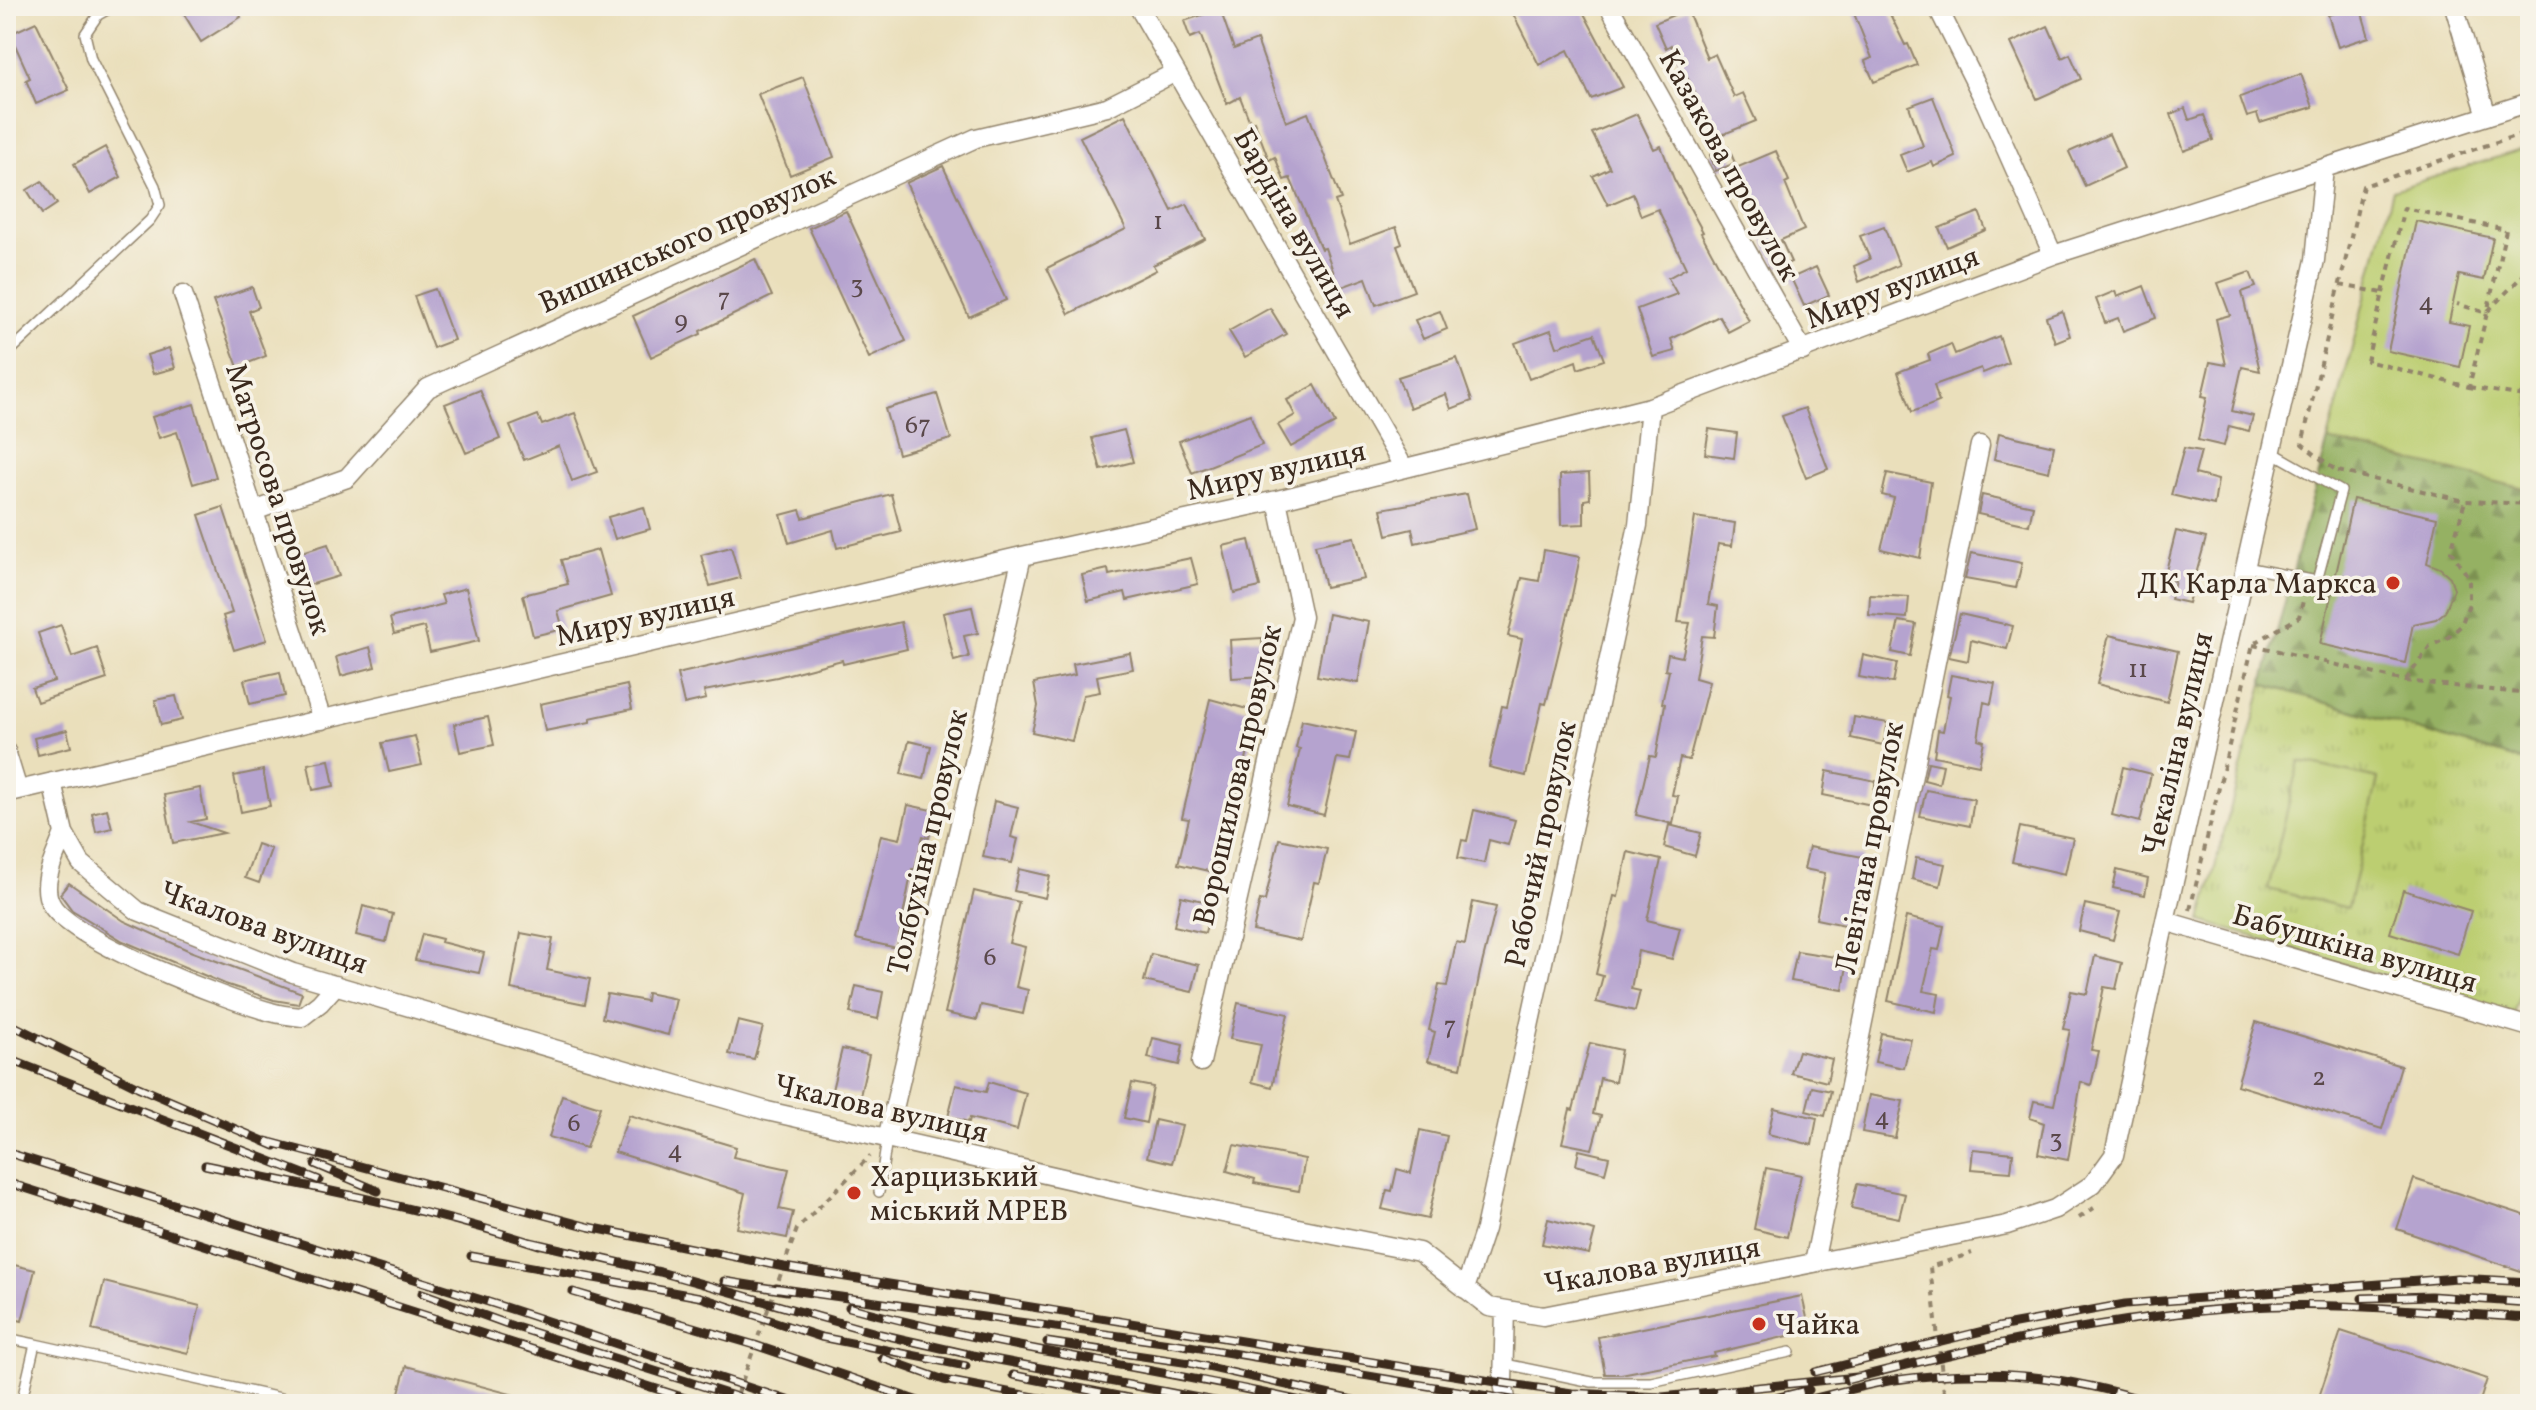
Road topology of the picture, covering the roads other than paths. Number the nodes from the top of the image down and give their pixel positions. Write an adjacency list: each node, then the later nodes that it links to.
1 (114, 6): 13 (lane)
2 (1138, 6): 6 (street, Бардіна вулиця)
3 (1609, 6): 12 (street, Казакова провулок)
4 (1937, 6): 10 (street)
5 (2454, 6): 8 (street)
6 (1176, 72): 17 (street, Бардіна вулиця); 19 (street, Вишинського провулок)
7 (2530, 102): 8 (street, Миру вулиця)
8 (2487, 116): 9 (street, Миру вулиця)
9 (2324, 168): 10 (street, Миру вулиця); 16 (street, Чекаліна вулиця)
10 (2053, 255): 12 (street, Миру вулиця)
11 (183, 294): 19 (street, Матросова провулок)
12 (1803, 351): 14 (street, Миру вулиця)
13 (6, 355)
14 (1650, 407): 17 (street, Миру вулиця); 35 (street, Рабочий провулок)
15 (1980, 445): 34 (street, Левітана провулок)
16 (2272, 452): 21 (street, Чекаліна вулиця); 21 (lane)
17 (1404, 468): 18 (street, Миру вулиця)
18 (1277, 500): 20 (street, Миру вулиця); 30 (street, Ворошилова провулок)
19 (254, 511): 22 (street, Матросова провулок)
20 (1022, 556): 22 (street, Миру вулиця); 31 (street, Толбухіна провулок)
21 (2246, 567): 27 (street, Чекаліна вулиця)
22 (322, 720): 24 (street, Миру вулиця)
23 (6, 751): 25 (street)
24 (52, 782): 25 (street, Миру вулиця); 26 (street, Чкалова вулиця)
25 (12, 792)
26 (64, 833): 28 (street, Чкалова вулиця); 28 (street)
27 (2165, 921): 29 (street, Бабушкіна вулиця); 33 (street, Чекаліна вулиця)
28 (336, 985): 31 (street, Чкалова вулиця)
29 (2530, 1027)
30 (1201, 1062)
31 (887, 1139): 32 (lane); 35 (street, Чкалова вулиця)
32 (879, 1192)
33 (2007, 1225): 34 (street, Чкалова вулиця)
34 (1814, 1263): 36 (street, Чкалова вулиця)
35 (1465, 1289): 36 (street, Чкалова вулиця)
36 (1505, 1310): 40 (street)
37 (6, 1338): 38 (lane)
38 (35, 1344): 41 (lane); 42 (lane)
39 (1790, 1352): 40 (lane)
40 (1505, 1364): 43 (street)
41 (21, 1404)
42 (308, 1404)
43 (1507, 1404)

